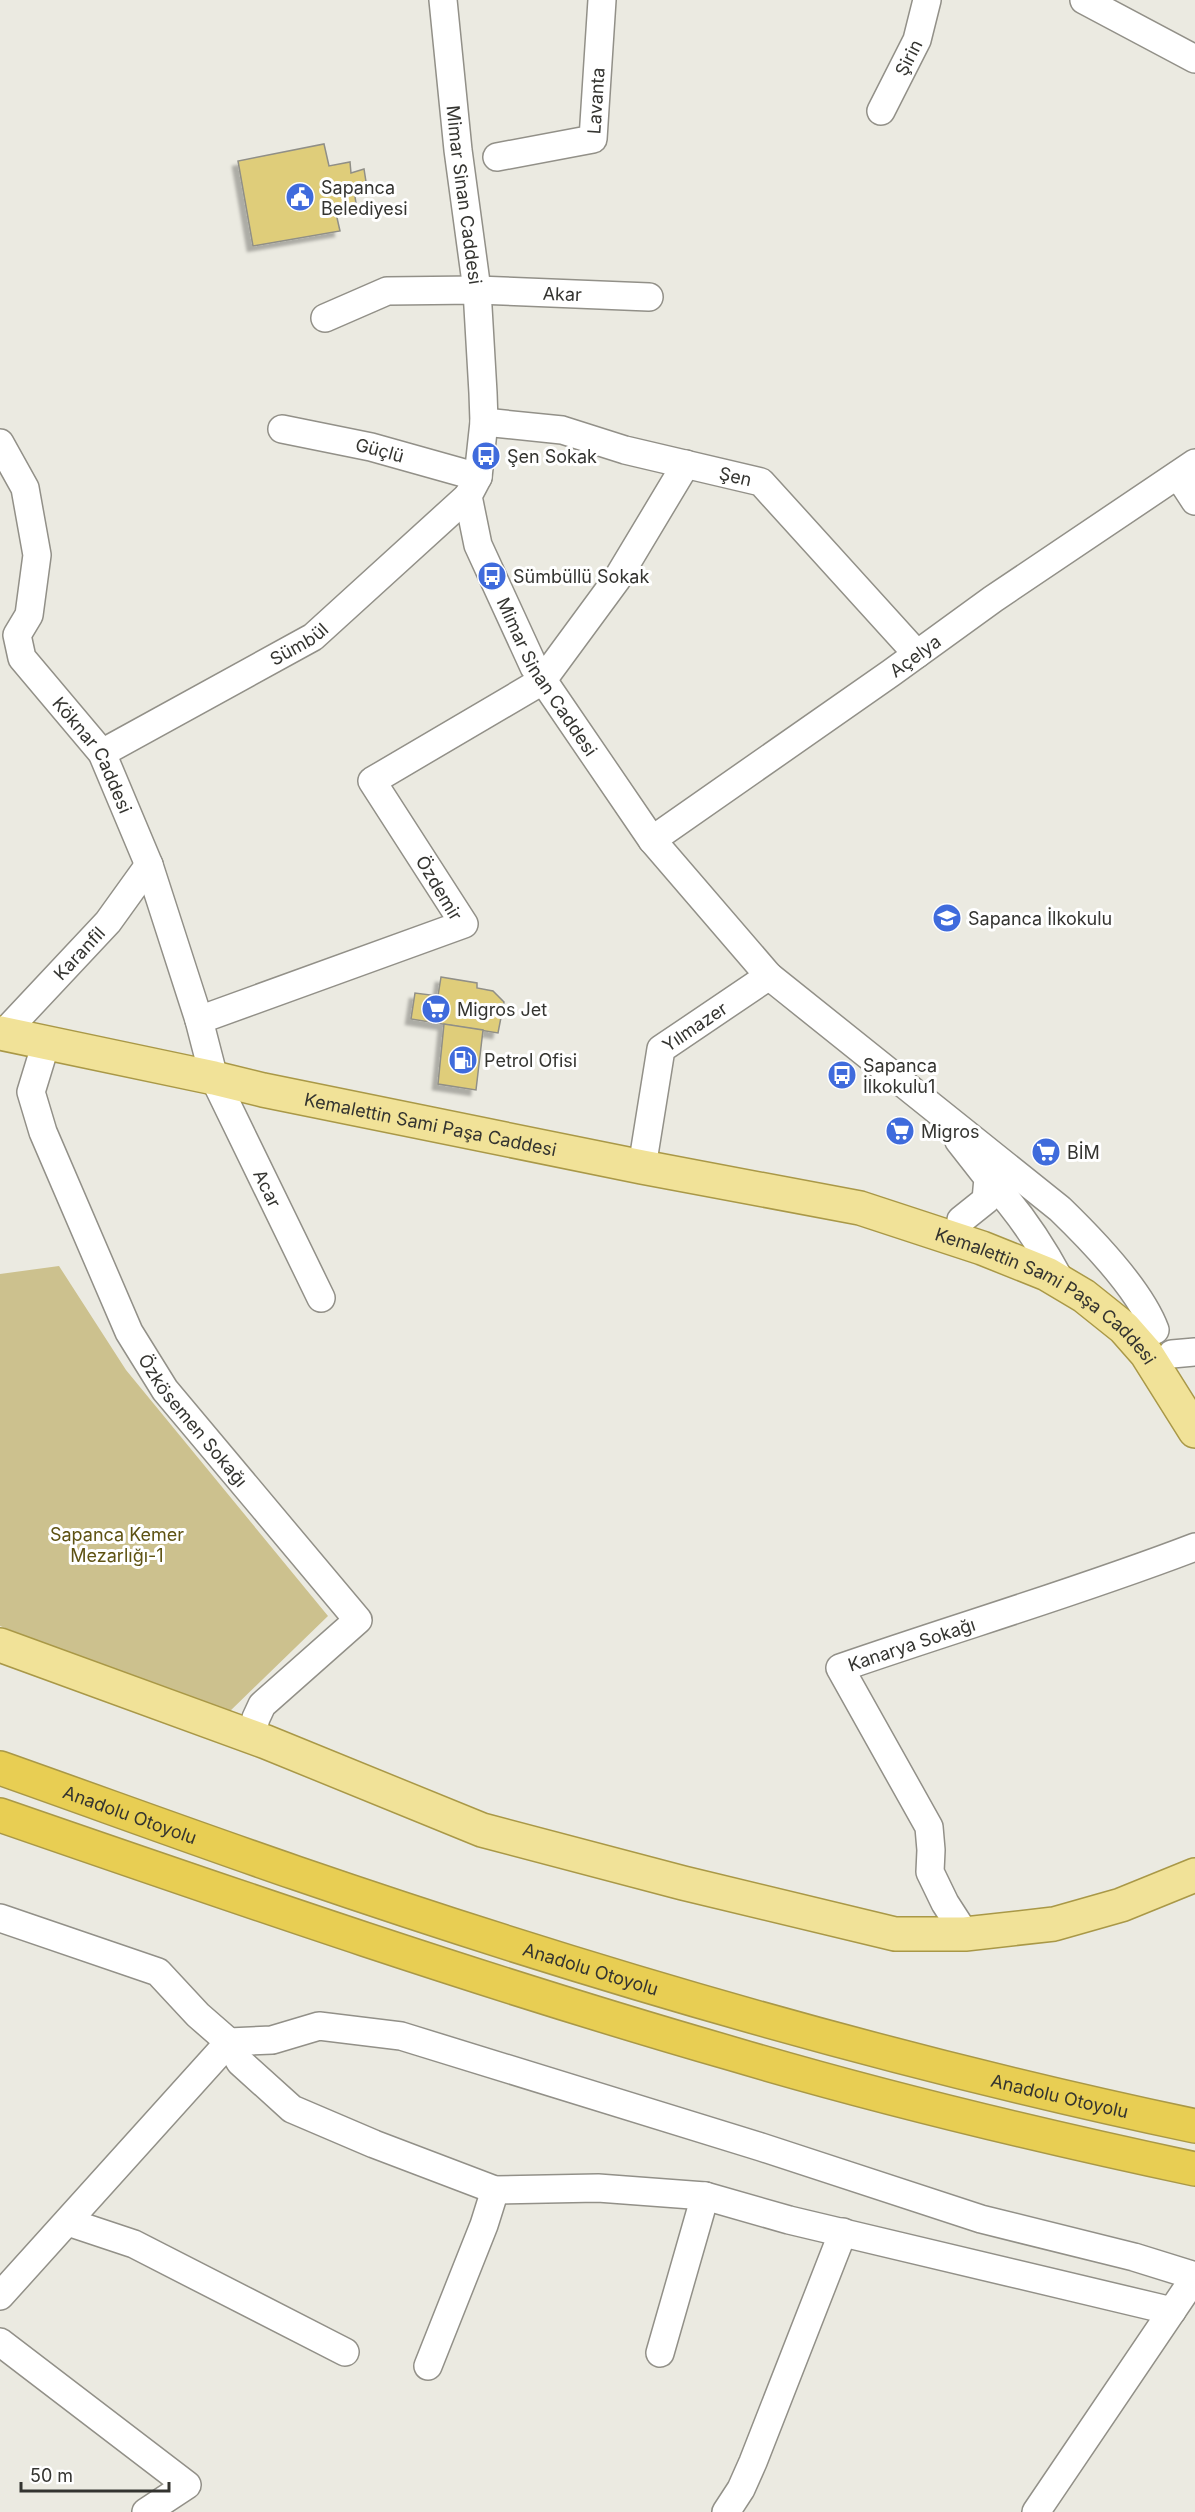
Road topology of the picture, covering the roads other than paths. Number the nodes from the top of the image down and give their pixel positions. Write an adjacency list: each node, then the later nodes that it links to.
1 (443, 0): 8 (street, Mimar Sinan Caddesi)
2 (602, 0): 7 (street, Lavanta)
3 (927, 0): 6 (street, Şirin)
4 (1084, 0): 5 (street)
5 (1195, 59)
6 (880, 111)
7 (497, 158)
8 (477, 290): 9 (street, Akar); 10 (street, Akar); 11 (street, Mimar Sinan Caddesi)
9 (649, 297)
10 (325, 318)
11 (484, 422): 14 (street, Şen); 16 (street, Mimar Sinan Caddesi)
12 (282, 429): 16 (street, Güçlü)
13 (0, 443): 18 (street, Köknar Caddesi)
14 (687, 464): 19 (street, Şen); 20 (street)
15 (1187, 469): 17 (street, Açelya); 19 (street, Açelya)
16 (473, 487): 20 (street, Mimar Sinan Caddesi); 21 (street, Sümbül)
17 (1195, 501)
18 (9, 643): 21 (street, Köknar Caddesi)
19 (917, 654): 22 (street, Açelya)
20 (542, 681): 22 (street, Mimar Sinan Caddesi); 25 (street, Özdemir)
21 (102, 753): 23 (street, Köknar Caddesi)
22 (652, 840): 24 (street, Mimar Sinan Caddesi)
23 (148, 865): 25 (street, Köknar Caddesi); 26 (street, Karanfil)
24 (769, 976): 29 (street, Mimar Sinan Caddesi); 30 (street, Yılmazer)
25 (199, 1020): 28 (street, Köknar Caddesi)
26 (1, 1033): 27 (main road, Kemalettin Sami Paşa Caddesi)
27 (45, 1043): 28 (main road, Kemalettin Sami Paşa Caddesi); 42 (street, Özkösemen Sokağı)
28 (214, 1078): 30 (main road, Kemalettin Sami Paşa Caddesi); 36 (street, Acar)
29 (910, 1091): 31 (street); 32 (street)
30 (642, 1167): 33 (main road, Kemalettin Sami Paşa Caddesi)
31 (988, 1178): 34 (street); 35 (street)
32 (1048, 1199): 35 (street); 37 (street)
33 (860, 1208): 34 (main road, Kemalettin Sami Paşa Caddesi); 35 (main road, Kemalettin Sami Paşa Caddesi)
34 (960, 1220): 35 (main road, Kemalettin Sami Paşa Caddesi)
35 (1028, 1254): 37 (main road, Kemalettin Sami Paşa Caddesi); 39 (main road, Kemalettin Sami Paşa Caddesi)
36 (321, 1298)
37 (1174, 1345): 38 (main road, Kemalettin Sami Paşa Caddesi)
38 (1195, 1395)
39 (1195, 1431)
40 (1195, 1547): 47 (street, Kanarya Sokağı)
41 (0, 1645): 42 (main road)
42 (251, 1737): 47 (main road)
43 (0, 1768): 49 (highway, Anadolu Otoyolu)
44 (0, 1815): 50 (highway)
45 (1195, 1875): 47 (main road)
46 (0, 1918): 48 (street)
47 (965, 1934)
48 (229, 2042): 51 (street); 53 (street); 55 (street)
49 (1195, 2126)
50 (1195, 2169)
51 (495, 2190): 52 (street); 61 (street)
52 (705, 2196): 54 (street); 60 (street)
53 (68, 2222): 56 (street); 59 (street)
54 (843, 2232): 57 (street); 63 (street)
55 (1195, 2276): 57 (street)
56 (0, 2296)
57 (1172, 2311): 64 (street)
58 (0, 2342): 62 (street)
59 (345, 2352)
60 (660, 2353)
61 (428, 2366)
62 (146, 2512)
63 (726, 2512)
64 (1036, 2512)

